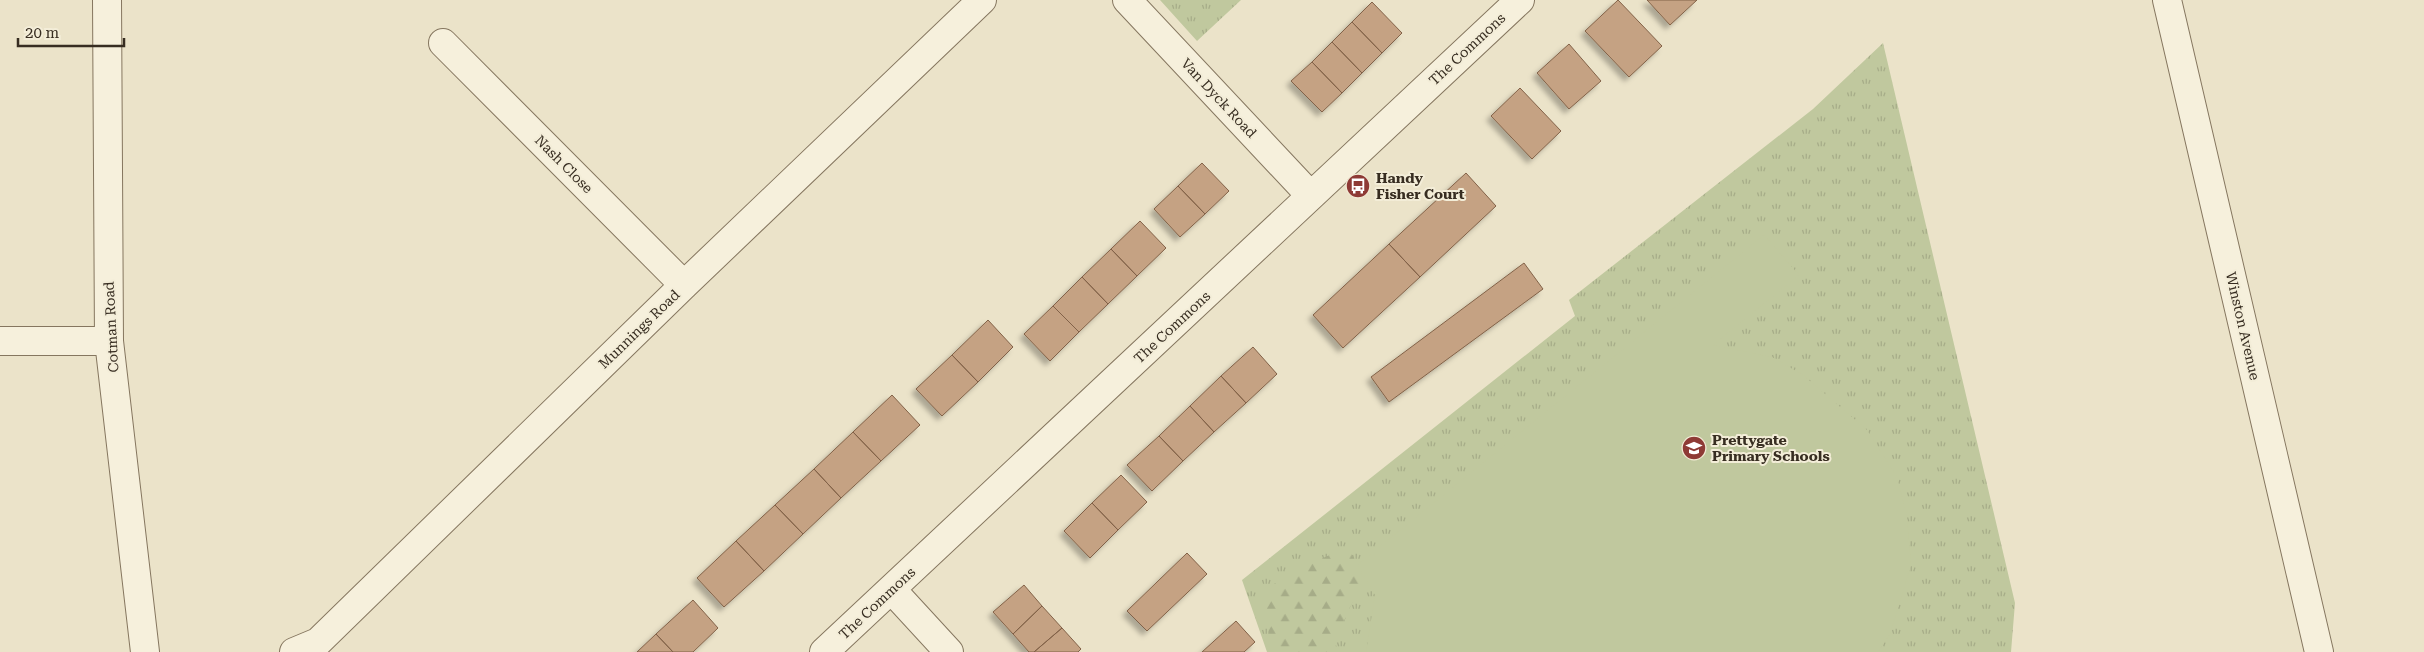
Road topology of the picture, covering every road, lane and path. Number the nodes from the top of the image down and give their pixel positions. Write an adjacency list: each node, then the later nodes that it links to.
1 (107, 0): 10 (street, Cotman Road)
2 (982, 0): 8 (street, Munnings Road)
3 (1128, 0): 7 (street, Van Dyck Road)
4 (1520, 0): 7 (street, The Commons)
5 (2167, 0): 16 (street, Winston Avenue)
6 (444, 43): 8 (street, Nash Close)
7 (1310, 195): 11 (street, The Commons)
8 (684, 285): 13 (street, Munnings Road)
9 (0, 341): 10 (street)
10 (109, 341): 12 (street, Cotman Road)
11 (892, 590): 14 (street, The Commons); 15 (street)
12 (145, 652)
13 (294, 652)
14 (824, 652)
15 (949, 652)
16 (2319, 652)

